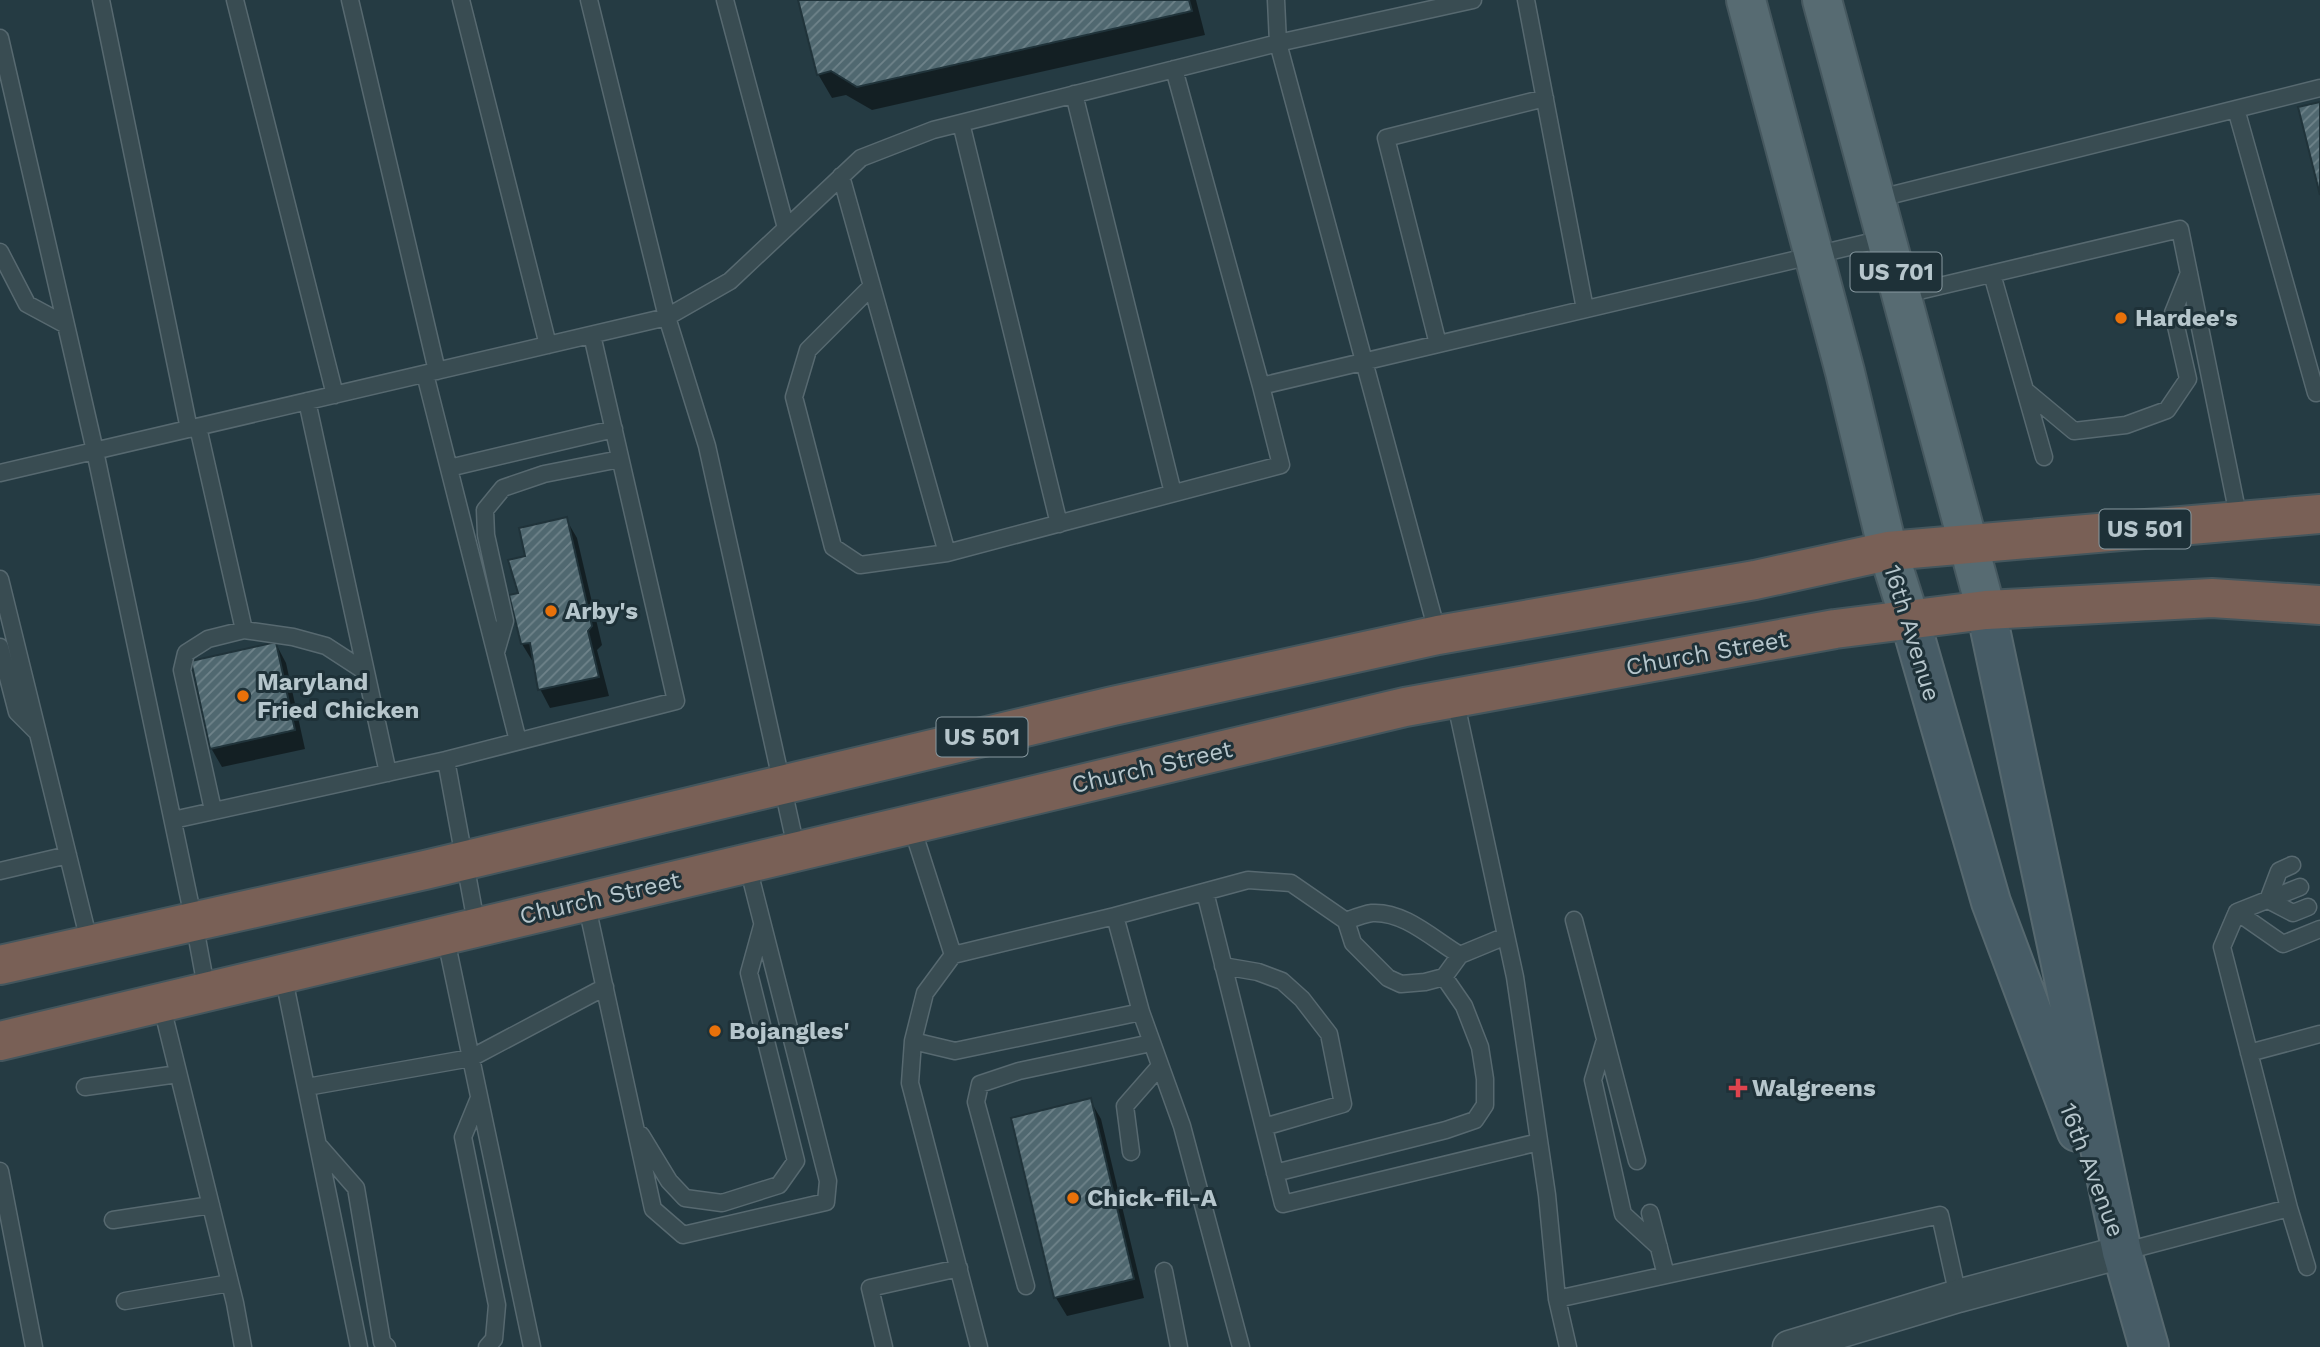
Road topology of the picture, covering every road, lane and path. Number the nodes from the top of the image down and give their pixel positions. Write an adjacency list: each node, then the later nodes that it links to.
1 (101, 0): 43 (lane)
2 (235, 0): 41 (lane)
3 (350, 0): 37 (lane)
4 (461, 0): 35 (lane)
5 (589, 0): 31 (lane)
6 (725, 0): 22 (lane)
7 (1276, 0): 13 (lane)
8 (1473, 0): 13 (lane)
9 (1526, 0): 17 (lane)
10 (1746, 0): 25 (main road, 16th Avenue / US 701)
11 (1822, 0): 21 (main road, 16th Avenue / US 701)
12 (0, 38): 32 (lane)
13 (1278, 43): 14 (lane); 36 (lane)
14 (1174, 69): 16 (lane); 38 (lane)
15 (2320, 88): 18 (lane)
16 (1074, 94): 19 (lane); 50 (lane)
17 (1545, 98): 30 (lane); 34 (lane)
18 (2236, 109): 21 (lane); 40 (lane)
19 (961, 123): 20 (lane); 53 (lane)
20 (841, 176): 22 (lane); 28 (lane)
21 (1876, 199): 23 (main road, 16th Avenue / US 701)
22 (786, 229): 31 (lane)
23 (1887, 238): 25 (lane); 29 (main road, 16th Avenue / US 701)
24 (0, 252): 32 (lane)
25 (1815, 256): 30 (lane); 55 (main road, 16th Avenue / US 701)
26 (2189, 273): 27 (lane); 39 (lane); 52 (lane)
27 (1992, 274): 29 (lane); 39 (lane)
28 (872, 286): 56 (lane); 56 (lane)
29 (1902, 295): 54 (main road, 16th Avenue / US 701)
30 (1584, 309): 34 (lane)
31 (667, 317): 33 (lane); 71 (lane)
32 (66, 325): 45 (lane)
33 (592, 335): 35 (lane); 44 (lane)
34 (1438, 344): 36 (lane)
35 (548, 345): 37 (lane)
36 (1362, 361): 38 (lane); 62 (lane)
37 (431, 372): 41 (lane); 48 (lane)
38 (1261, 386): 50 (lane)
39 (2026, 391): 46 (lane)
40 (2320, 392)
41 (335, 395): 42 (lane)
42 (307, 401): 43 (lane); 65 (lane)
43 (193, 428): 45 (lane); 61 (lane)
44 (614, 429): 47 (lane); 48 (lane)
45 (95, 451): 49 (lane); 73 (lane)
46 (2044, 457)
47 (620, 458): 64 (lane); 68 (lane)
48 (449, 468): 64 (lane)
49 (0, 473)
50 (1173, 493): 53 (lane)
51 (2320, 514): 52 (highway, US 501)
52 (2239, 520): 54 (highway, US 501)
53 (1059, 524): 56 (lane)
54 (1970, 544): 55 (highway, US 501); 59 (main road, 16th Avenue)
55 (1888, 551): 60 (main road, 16th Avenue / US 701); 62 (highway, US 501)
56 (947, 553)
57 (0, 579): 67 (lane)
58 (2320, 605): 59 (highway, Church Street)
59 (1986, 610): 60 (highway, Church Street); 131 (street, 16th Avenue)
60 (1910, 620): 66 (highway, Church Street); 131 (street, 16th Avenue)
61 (244, 630): 65 (lane); 72 (lane)
62 (1438, 635): 71 (highway, US 501)
63 (0, 647): 67 (lane)
64 (496, 654): 68 (lane)
65 (366, 672): 70 (lane)
66 (1454, 698): 74 (highway, Church Street); 94 (lane)
67 (38, 733): 76 (lane)
68 (518, 741): 69 (lane)
69 (446, 760): 70 (lane); 77 (lane)
70 (388, 772): 72 (lane)
71 (781, 785): 75 (lane); 77 (highway, US 501)
72 (213, 810): 73 (lane)
73 (173, 820): 90 (lane)
74 (911, 824): 75 (highway, Church Street); 96 (lane)
75 (797, 852): 78 (highway, Church Street)
76 (68, 855): 80 (lane); 95 (lane)
77 (465, 861): 90 (highway, US 501); 93 (lane)
78 (747, 863): 84 (highway, Church Street); 91 (lane)
79 (2292, 865): 83 (lane)
80 (0, 871)
81 (2300, 887): 83 (lane)
82 (1205, 892): 87 (lane); 89 (lane); 99 (lane)
83 (2267, 900): 85 (lane); 86 (lane)
84 (586, 902): 93 (highway, Church Street); 102 (lane)
85 (2308, 907)
86 (2237, 912): 92 (lane); 111 (lane)
87 (1115, 916): 96 (lane); 105 (lane)
88 (1574, 920): 107 (lane)
89 (1346, 921): 97 (lane); 101 (lane)
90 (194, 922): 95 (highway, US 501); 103 (lane)
91 (762, 924): 118 (lane); 118 (lane)
92 (2320, 929)
93 (461, 931): 100 (highway, Church Street); 112 (lane)
94 (1506, 936): 97 (lane); 120 (lane)
95 (90, 945): 98 (highway, US 501)
96 (953, 955): 109 (lane)
97 (1460, 956): 101 (lane)
98 (0, 965)
99 (1223, 967): 119 (lane); 119 (lane)
100 (284, 974): 103 (highway, Church Street); 116 (lane)
101 (1444, 977): 125 (lane)
102 (605, 987): 112 (lane); 118 (lane)
103 (207, 992): 104 (highway, Church Street)
104 (161, 1003): 108 (highway, Church Street); 114 (lane)
105 (1141, 1012): 109 (lane); 110 (lane)
106 (2320, 1034): 111 (lane)
107 (1605, 1040): 123 (lane); 130 (lane)
108 (0, 1041)
109 (912, 1041): 133 (lane)
110 (1151, 1043): 113 (lane); 137 (lane)
111 (2249, 1053): 127 (lane)
112 (471, 1058): 116 (lane); 117 (lane)
113 (1160, 1066): 122 (lane); 150 (lane)
114 (178, 1074): 115 (lane); 126 (lane)
115 (85, 1087)
116 (306, 1087): 121 (lane)
117 (479, 1098): 145 (lane); 146 (lane)
118 (635, 1124)
119 (1264, 1127): 125 (lane)
120 (1539, 1142): 125 (lane); 139 (lane)
121 (319, 1145): 143 (lane); 144 (lane)
122 (1131, 1152)
123 (1637, 1161)
124 (0, 1171): 141 (lane)
125 (1275, 1173)
126 (211, 1206): 129 (lane); 136 (lane)
127 (2290, 1208): 131 (lane); 132 (lane)
128 (1650, 1213): 130 (lane)
129 (113, 1220)
130 (1659, 1247): 135 (lane)
131 (2122, 1252): 138 (street); 153 (street, 16th Avenue)
132 (2307, 1267)
133 (959, 1268): 147 (lane); 148 (lane)
134 (1164, 1271): 149 (lane)
135 (1666, 1275): 138 (lane); 139 (lane)
136 (230, 1283): 140 (lane); 142 (lane)
137 (1027, 1286)
138 (1958, 1296): 152 (street)
139 (1557, 1299): 151 (lane)
140 (125, 1301)
141 (34, 1347)
142 (243, 1347)
143 (359, 1347)
144 (387, 1347)
145 (487, 1347)
146 (532, 1347)
147 (884, 1347)
148 (979, 1347)
149 (1179, 1347)
150 (1241, 1347)
151 (1568, 1347)
152 (1789, 1347)
153 (2149, 1347)

